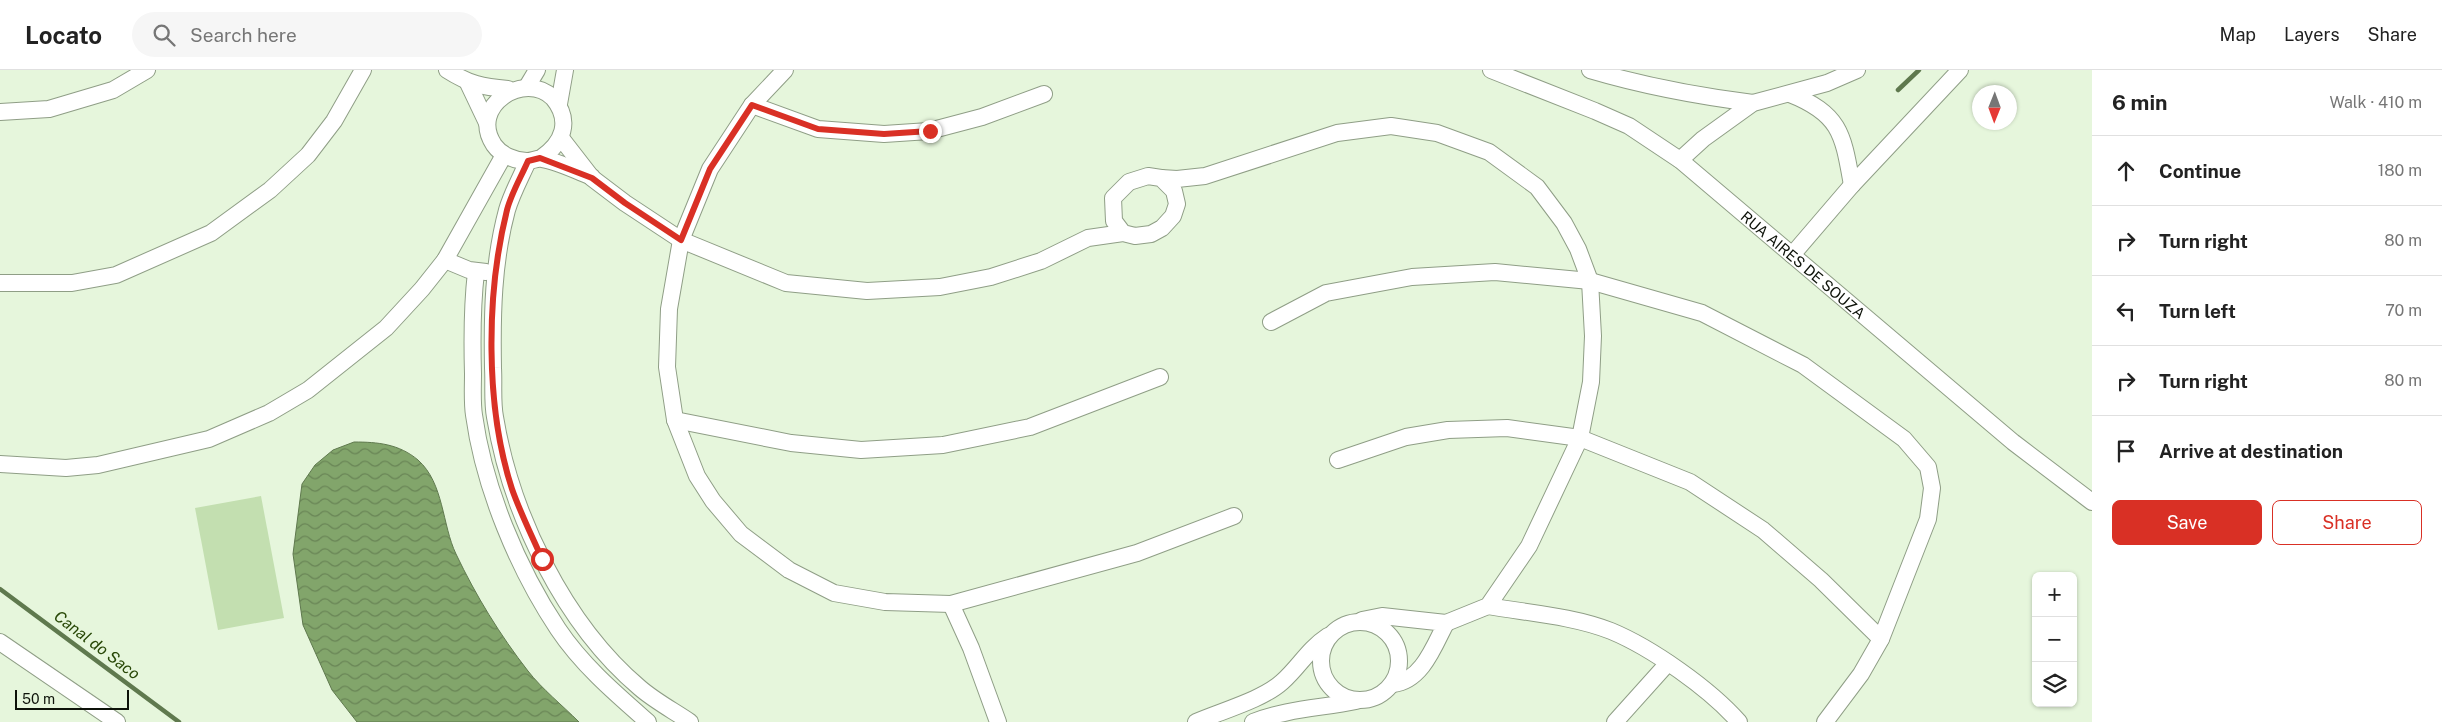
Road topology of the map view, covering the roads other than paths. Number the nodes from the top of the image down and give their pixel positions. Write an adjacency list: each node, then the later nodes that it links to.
1 (147, 70): 19 (street)
2 (363, 70): 39 (street)
3 (447, 70): 11 (street)
4 (538, 70): 12 (street)
5 (565, 70): 17 (street)
6 (785, 70): 18 (street)
7 (1492, 70): 24 (street, RUA AIRES DE SOUZA)
8 (1590, 70): 16 (street)
9 (1857, 70): 15 (street)
10 (1960, 70): 28 (street)
11 (468, 83): 13 (street); 20 (street)
12 (528, 85): 13 (street); 17 (street)
13 (508, 89): 20 (street)
14 (1044, 94): 18 (street)
15 (1790, 94): 16 (street); 28 (street)
16 (1753, 103): 24 (street)
17 (559, 104): 21 (street)
18 (752, 105): 33 (street)
19 (0, 112)
20 (487, 123): 22 (street)
21 (560, 138): 23 (street); 26 (street)
22 (504, 155): 23 (street); 35 (street)
23 (534, 160): 26 (street); 37 (street)
24 (1680, 160): 34 (street, RUA AIRES DE SOUZA)
25 (1205, 176): 27 (street); 29 (street); 38 (street)
26 (592, 178): 33 (street)
27 (1161, 178): 29 (street); 30 (street)
28 (1852, 185): 34 (street)
29 (1176, 204): 31 (street)
30 (1112, 209): 31 (street); 32 (street)
31 (1123, 233): 32 (street)
32 (1088, 238): 33 (street)
33 (681, 240): 42 (street)
34 (1792, 255): 46 (street, RUA AIRES DE SOUZA)
35 (445, 260): 36 (street); 45 (street)
36 (476, 272): 37 (street); 59 (street)
37 (495, 272): 60 (street)
38 (1590, 281): 40 (street); 43 (street); 53 (street)
39 (0, 283)
40 (1270, 322)
41 (1160, 376): 42 (street)
42 (675, 420): 48 (street)
43 (1580, 438): 44 (street); 49 (street); 53 (street)
44 (1338, 460)
45 (0, 464)
46 (2092, 502)
47 (1234, 516): 48 (street)
48 (951, 604): 61 (street)
49 (1488, 606): 51 (street); 55 (street)
50 (1354, 622): 51 (street); 52 (street); 56 (street)
51 (1446, 623): 56 (street)
52 (1332, 633): 57 (street); 62 (street)
53 (1881, 639): 66 (street)
54 (0, 642): 58 (street)
55 (1668, 662): 64 (street); 65 (street)
56 (1393, 684): 57 (street)
57 (1358, 700): 63 (street)
58 (117, 722)
59 (648, 722)
60 (690, 722)
61 (998, 722)
62 (1196, 722)
63 (1253, 722)
64 (1615, 722)
65 (1739, 722)
66 (1825, 722)

